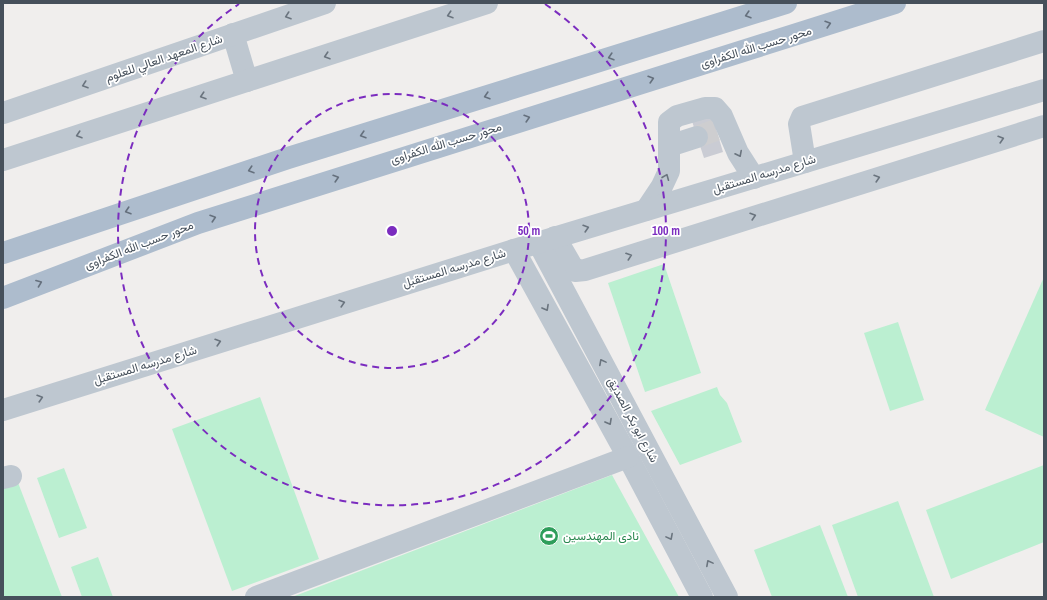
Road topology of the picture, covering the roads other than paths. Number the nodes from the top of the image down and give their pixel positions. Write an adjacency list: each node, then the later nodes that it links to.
1 (325, 3): 5 (street, شارع المعهد العالي للعلوم, one-way to 5)
2 (786, 3): 19 (main road, one-way to 19)
3 (895, 3): 22 (main road, محور حسب الله الكفراوى, one-way to 3)
4 (476, 5): 7 (street, one-way to 7)
5 (233, 34): 7 (street); 9 (street, شارع المعهد العالي للعلوم, one-way to 9)
6 (1044, 41): 14 (street)
7 (247, 82): 13 (street, one-way to 13)
8 (1044, 90): 14 (street, شارع مدرسه المستقبل)
9 (3, 113)
10 (1044, 126): 17 (street, one-way to 10)
11 (713, 131): 12 (street); 12 (street); 15 (street, one-way to 15)
12 (670, 146): 16 (street, one-way to 12)
13 (3, 160)
14 (805, 162): 15 (street, شارع مدرسه المستقبل)
15 (754, 178): 16 (street, شارع مدرسه المستقبل)
16 (646, 210): 17 (street, شارع مدرسه المستقبل, one-way to 16)
17 (547, 240): 18 (street, شارع مدرسه المستقبل); 20 (street, شارع ابو بكر الصديق)
18 (514, 250): 21 (street, شارع ابو بكر الصديق); 23 (street, شارع مدرسه المستقبل, one-way to 18)
19 (3, 253)
20 (557, 278): 21 (street); 27 (street, شارع ابو بكر الصديق, one-way to 20)
21 (534, 285): 24 (street, شارع ابو بكر الصديق, one-way to 24)
22 (3, 298)
23 (3, 410)
24 (628, 456): 25 (street); 26 (street, شارع ابو بكر الصديق, one-way to 26)
25 (256, 597)
26 (702, 597)
27 (727, 597)

